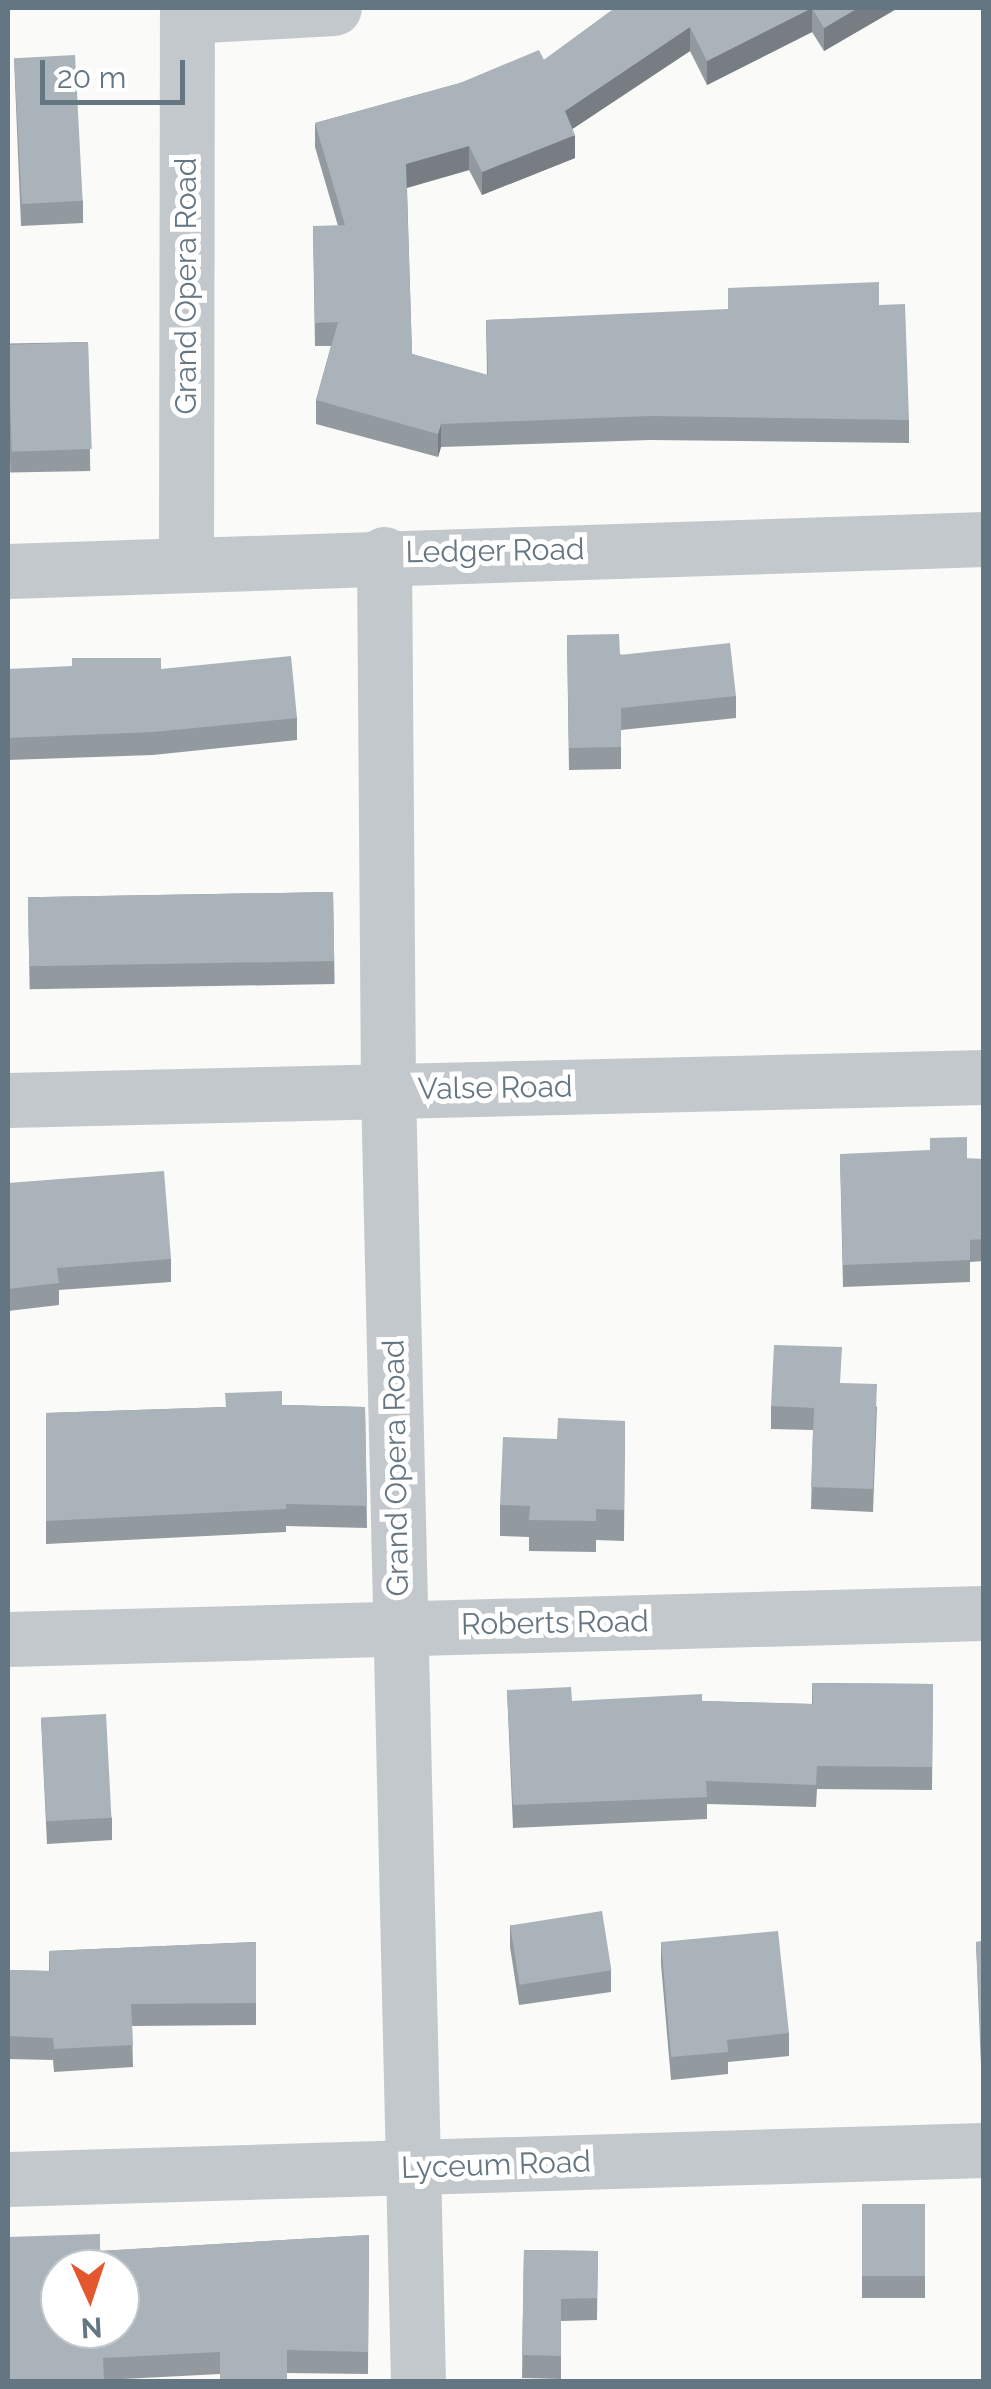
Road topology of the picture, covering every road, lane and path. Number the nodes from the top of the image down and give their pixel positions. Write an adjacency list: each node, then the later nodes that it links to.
1 (334, 8): 2 (street)
2 (187, 12): 5 (street, Grand Opera Road)
3 (984, 539): 4 (street, Ledger Road)
4 (384, 554): 5 (street, Ledger Road); 8 (street, Grand Opera Road)
5 (186, 564): 6 (street, Ledger Road)
6 (8, 571)
7 (984, 1078): 8 (street, Valse Road)
8 (388, 1090): 9 (street, Valse Road); 11 (street, Grand Opera Road)
9 (8, 1100)
10 (984, 1613): 11 (street, Roberts Road)
11 (399, 1626): 12 (street, Roberts Road); 14 (street, Grand Opera Road)
12 (8, 1639)
13 (984, 2150): 14 (street, Lyceum Road)
14 (416, 2168): 15 (street, Lyceum Road); 16 (street, Grand Opera Road)
15 (8, 2179)
16 (418, 2382)

